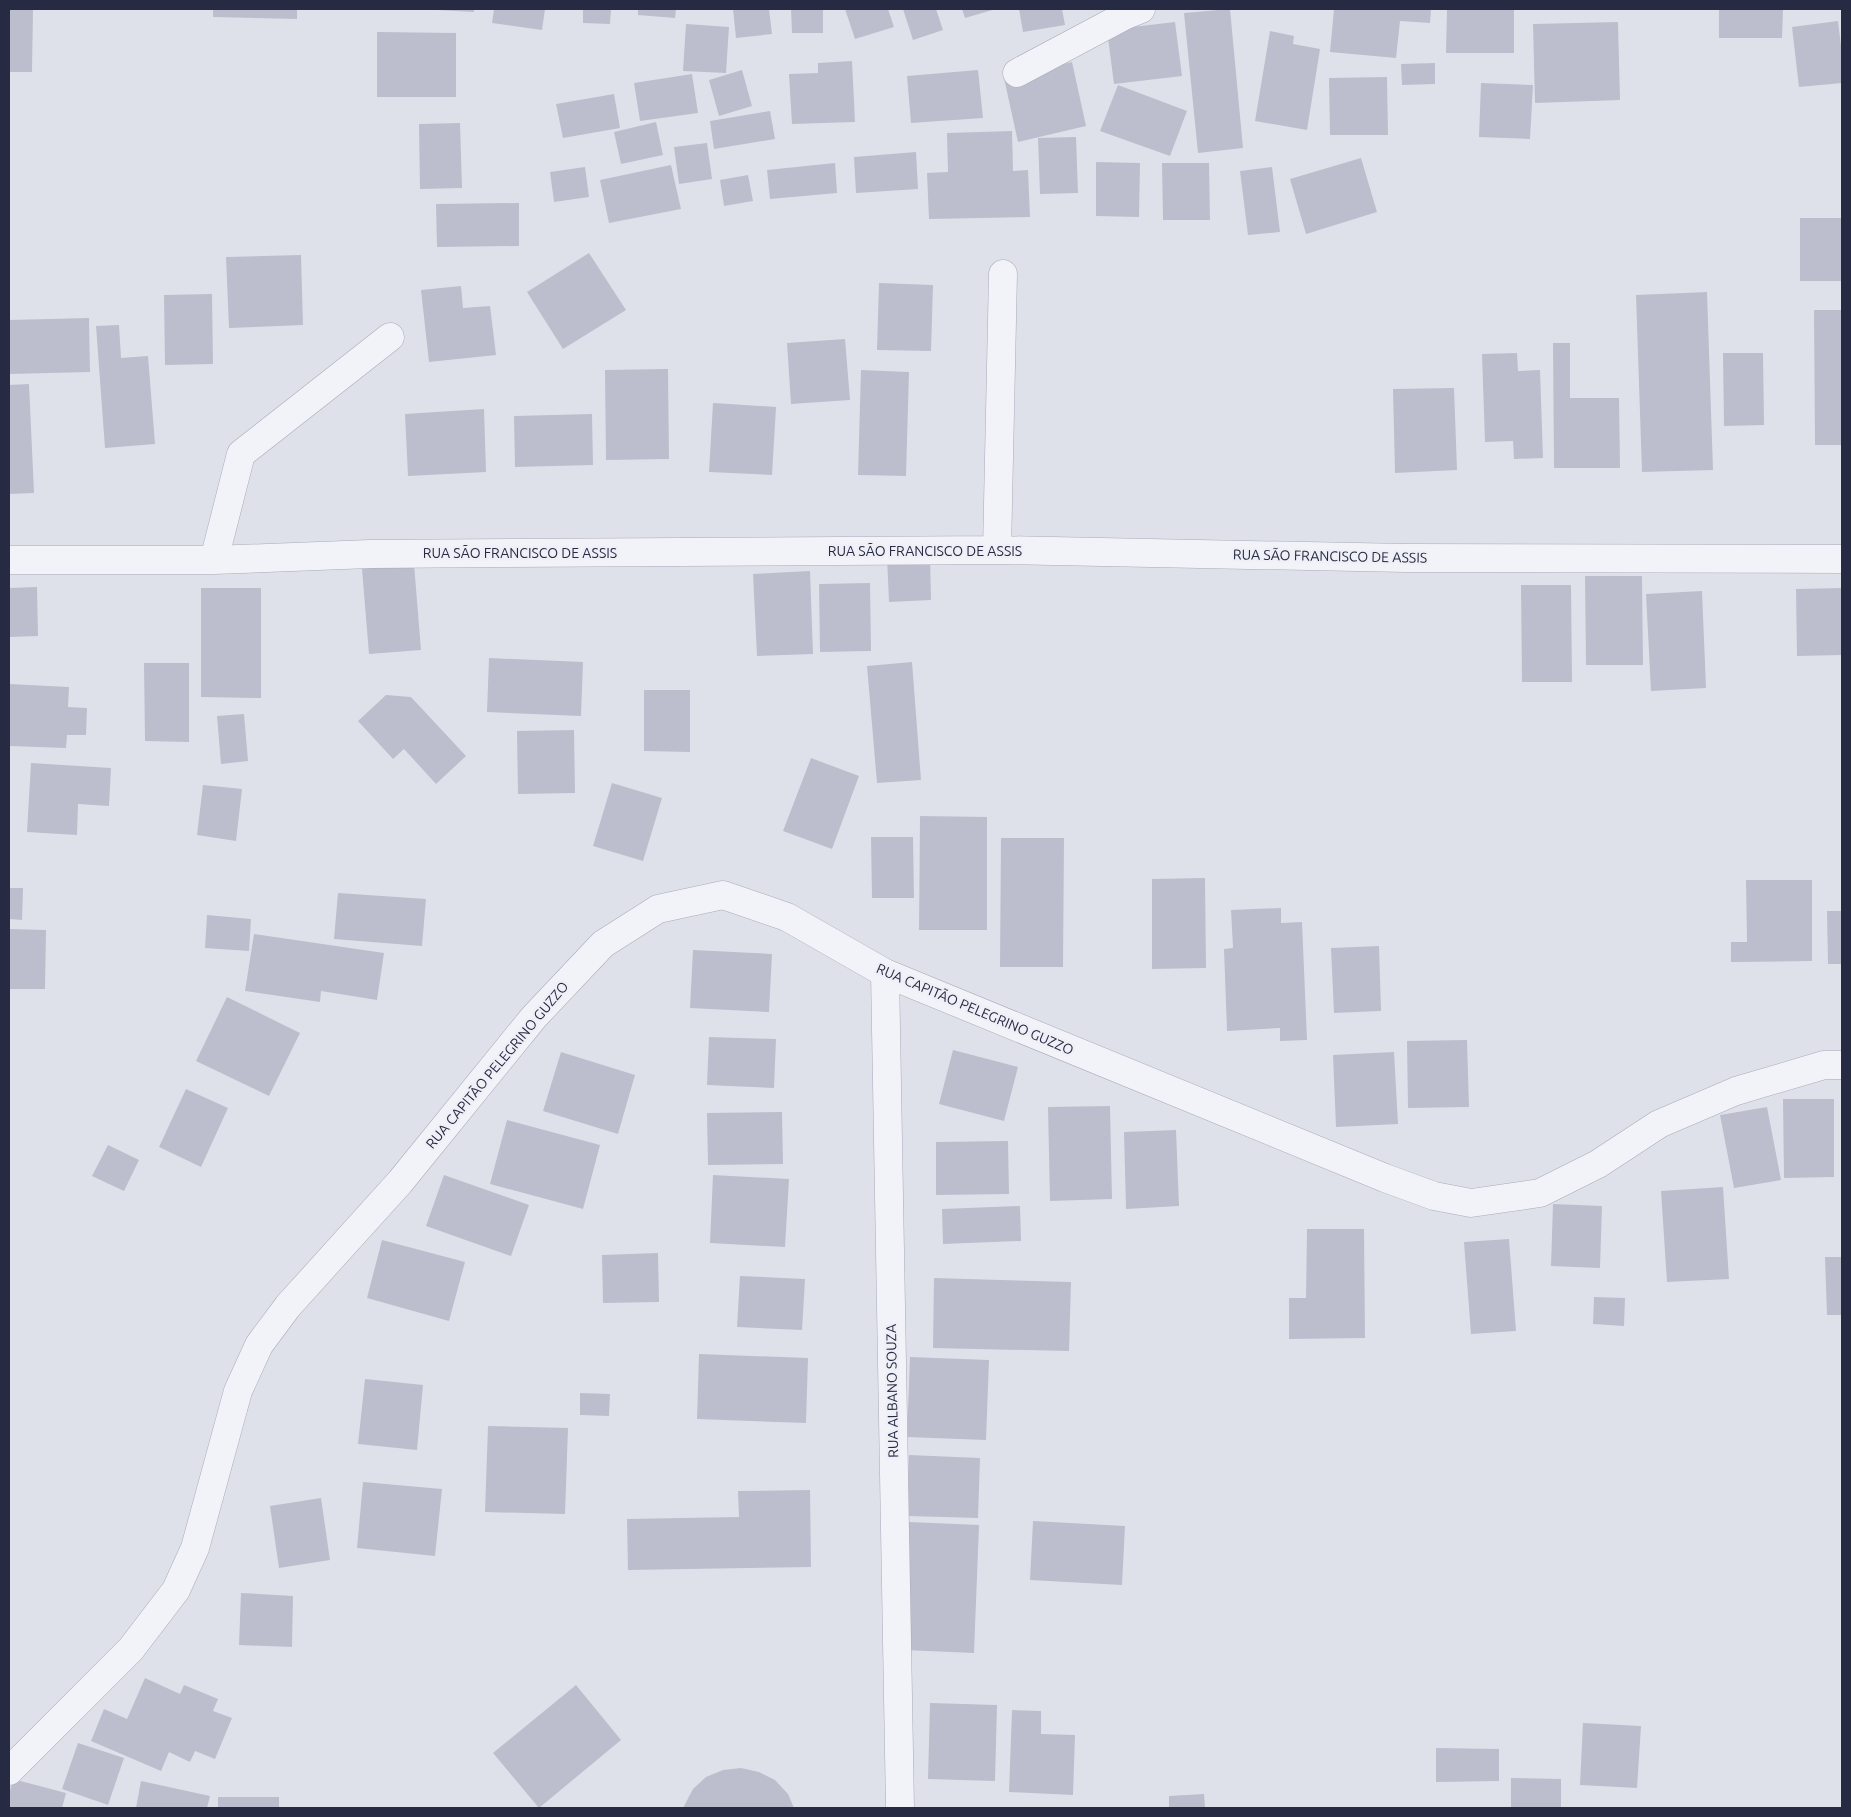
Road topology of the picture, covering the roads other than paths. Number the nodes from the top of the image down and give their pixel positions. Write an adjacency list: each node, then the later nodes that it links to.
1 (1141, 9): 2 (street)
2 (1017, 73)
3 (1003, 274): 5 (street)
4 (390, 337): 8 (street)
5 (997, 550): 6 (street, RUA SÃO FRANCISCO DE ASSIS); 8 (street, RUA SÃO FRANCISCO DE ASSIS)
6 (1842, 559)
7 (9, 560): 8 (street, RUA SÃO FRANCISCO DE ASSIS)
8 (214, 560)
9 (885, 973): 10 (street, RUA CAPITÃO PELEGRINO GUZZO); 11 (street, RUA CAPITÃO PELEGRINO GUZZO); 12 (street, RUA ALBANO SOUZA)
10 (1842, 1065)
11 (9, 1772)
12 (900, 1808)

